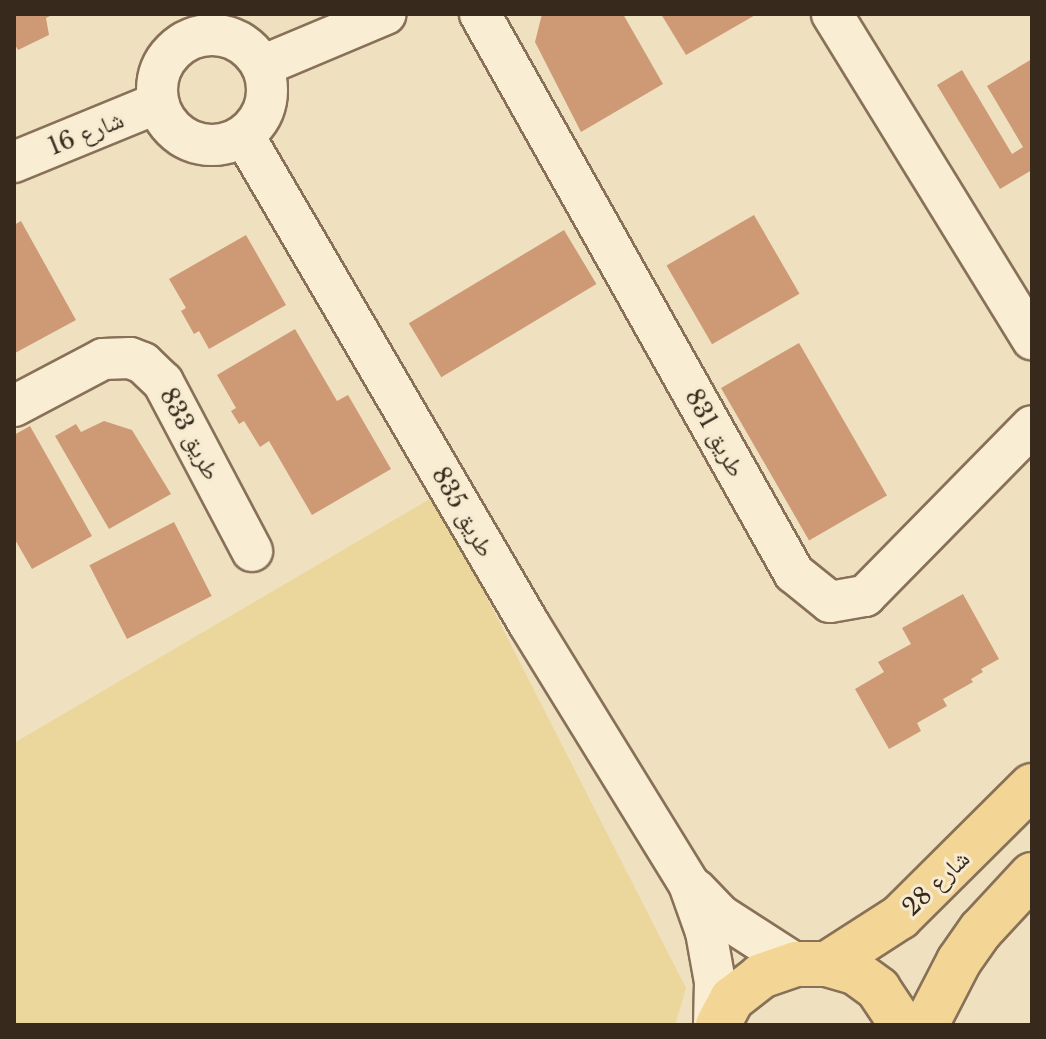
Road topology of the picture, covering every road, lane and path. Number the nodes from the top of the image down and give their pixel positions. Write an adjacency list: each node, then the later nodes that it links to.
1 (386, 14): 5 (street)
2 (480, 14): 11 (street, طريق 831)
3 (832, 14): 9 (street)
4 (181, 28): 5 (street); 6 (street)
5 (262, 66): 7 (street)
6 (158, 103): 7 (street); 8 (street, شارع 16)
7 (244, 136): 15 (street, طريق 835)
8 (14, 162)
9 (1032, 339)
10 (14, 406): 12 (street, طريق 833)
11 (1032, 426)
12 (252, 551)
13 (1032, 786): 16 (main road, شارع 28)
14 (1032, 875): 19 (main road)
15 (689, 884): 16 (street, طريق 835); 17 (street, طريق 835)
16 (812, 964): 17 (main road, شارع 28); 18 (main road)
17 (716, 1025)
18 (902, 1025)
19 (926, 1025)

